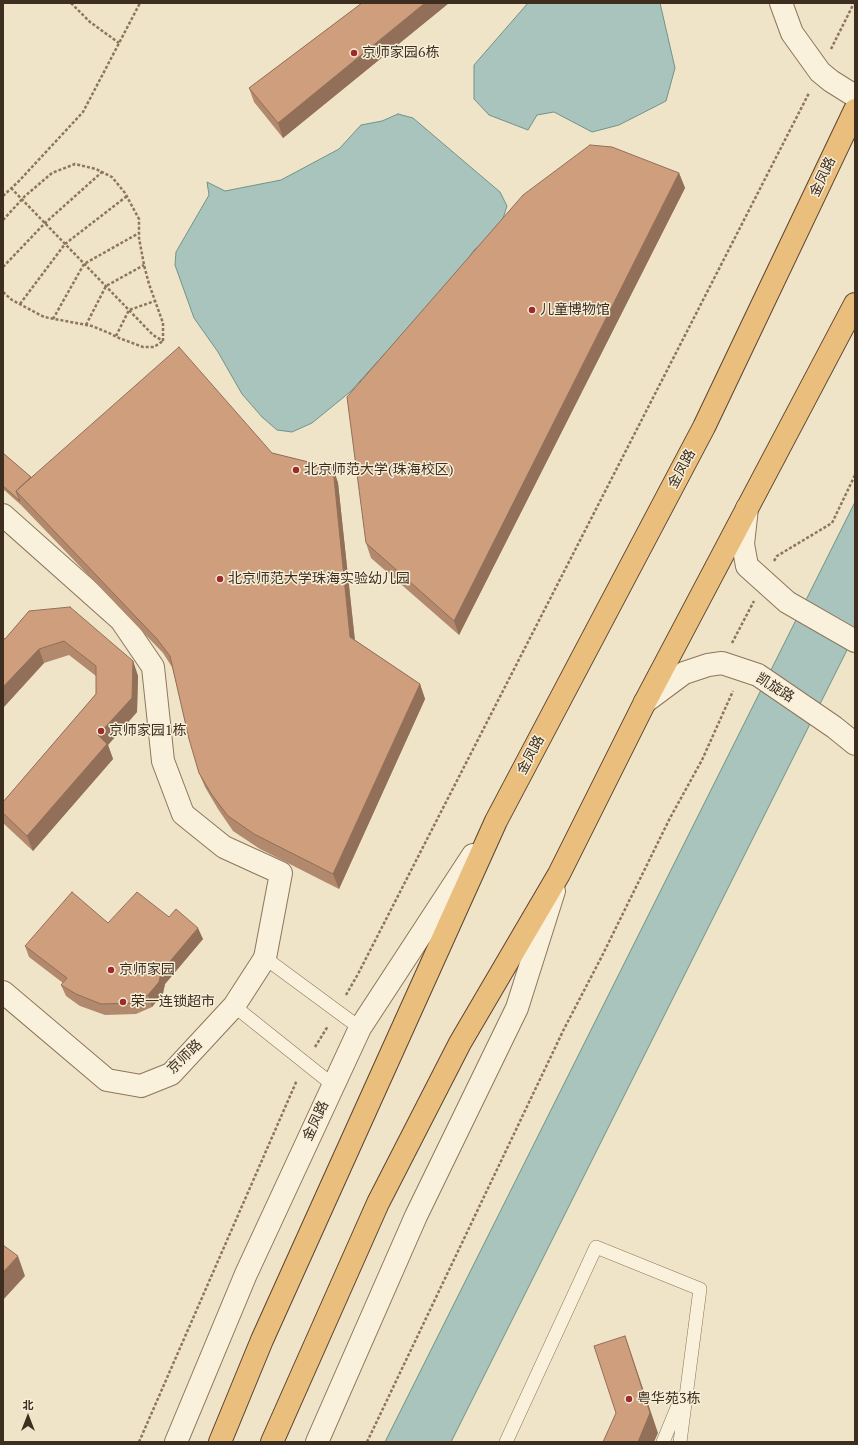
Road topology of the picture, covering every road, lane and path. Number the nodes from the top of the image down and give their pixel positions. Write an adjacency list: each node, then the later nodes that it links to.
1 (71, 3): 6 (path)
2 (140, 3): 6 (path)
3 (781, 3): 7 (street)
4 (854, 3): 5 (path)
5 (844, 22)
6 (119, 43): 11 (path)
7 (855, 96)
8 (805, 102): 43 (path)
9 (855, 110): 40 (highway, 金凤路)
10 (102, 172): 13 (path); 14 (path); 16 (path)
11 (12, 188): 12 (path); 14 (path)
12 (3, 196)
13 (128, 196): 17 (path); 18 (path)
14 (23, 200): 15 (path); 16 (path)
15 (3, 220)
16 (45, 223): 18 (path); 21 (path)
17 (139, 233): 19 (path); 20 (path)
18 (65, 244): 19 (path); 25 (path)
19 (84, 264): 22 (path); 28 (path)
20 (144, 264): 22 (path); 24 (path)
21 (3, 267)
22 (106, 286): 27 (path); 29 (path)
23 (3, 292): 25 (path)
24 (155, 301): 27 (path); 31 (path)
25 (20, 304): 28 (path)
26 (855, 304): 33 (highway)
27 (129, 310): 30 (path); 31 (path)
28 (53, 319): 29 (path)
29 (86, 325): 30 (path)
30 (116, 336): 31 (path)
31 (163, 341)
32 (855, 475): 35 (path)
33 (748, 506): 35 (street); 38 (highway)
34 (3, 515): 42 (street)
35 (764, 581): 36 (street); 37 (path)
36 (855, 641)
37 (722, 663): 38 (street); 39 (street, 凯旋路); 55 (path)
38 (645, 702): 41 (highway)
39 (855, 744)
40 (496, 821): 46 (street, 金凤路); 52 (highway, 金凤路)
41 (559, 874): 53 (highway); 54 (street)
42 (264, 958): 45 (street, 京师路); 46 (lane)
43 (358, 974)
44 (3, 992): 45 (street, 京师路)
45 (234, 1006): 48 (lane)
46 (360, 1028): 48 (street, 金凤路)
47 (299, 1076): 50 (path)
48 (333, 1084): 51 (street, 金凤路)
49 (689, 1380): 56 (lane); 57 (lane); 58 (lane)
50 (139, 1442)
51 (176, 1442)
52 (220, 1442)
53 (272, 1442)
54 (317, 1442)
55 (367, 1442)
56 (506, 1442)
57 (664, 1442)
58 (680, 1442)

